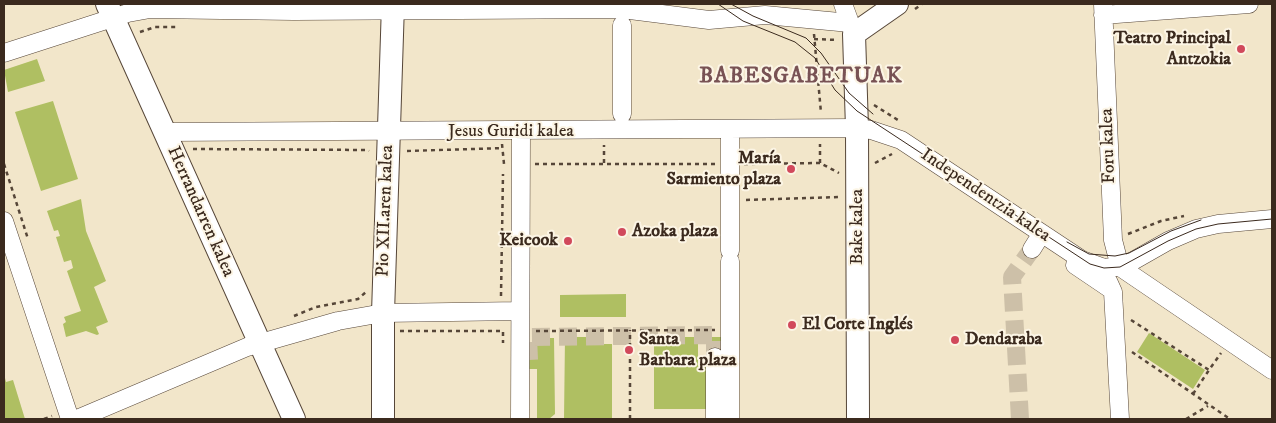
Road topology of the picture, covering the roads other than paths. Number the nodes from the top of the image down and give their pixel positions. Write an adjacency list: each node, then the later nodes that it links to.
1 (748, 4): 9 (street)
2 (843, 4): 11 (street)
3 (897, 4): 11 (main road)
4 (1249, 4): 7 (street)
5 (294, 7): 6 (street); 8 (street)
6 (393, 7): 9 (street); 19 (main road, Pio XII.aren kalea)
7 (1103, 9): 22 (street, Foru kalea)
8 (110, 11): 12 (street); 16 (main road, Herrandarren kalea)
9 (765, 15): 11 (street)
10 (622, 25): 13 (street)
11 (852, 28): 14 (main road, Bake kalea)
12 (4, 54)
13 (622, 114)
14 (858, 128): 15 (street, Jesus Guridi kalea); 18 (street, Independentzia kalea); 38 (main road, Bake kalea)
15 (730, 131): 17 (street, Jesus Guridi kalea); 37 (street)
16 (164, 132): 19 (street, Jesus Guridi kalea); 26 (main road, Herrandarren kalea)
17 (521, 132): 19 (street, Jesus Guridi kalea); 24 (street)
18 (883, 134): 22 (street, Independentzia kalea); 23 (street)
19 (388, 143): 25 (main road, Pio XII.aren kalea)
20 (1272, 219): 22 (street)
21 (4, 221): 30 (street)
22 (1109, 267): 23 (street, Foru kalea); 29 (street)
23 (1112, 290): 39 (street, Foru kalea)
24 (520, 312): 25 (street); 34 (street)
25 (383, 322): 26 (street); 33 (main road, Pio XII.aren kalea)
26 (258, 344): 31 (street); 32 (main road, Herrandarren kalea)
27 (715, 357): 36 (street)
28 (529, 369): 35 (street)
29 (1272, 370)
30 (70, 419)
31 (77, 419)
32 (294, 419)
33 (383, 419)
34 (520, 419)
35 (528, 419)
36 (715, 419)
37 (730, 419)
38 (858, 419)
39 (1120, 419)

